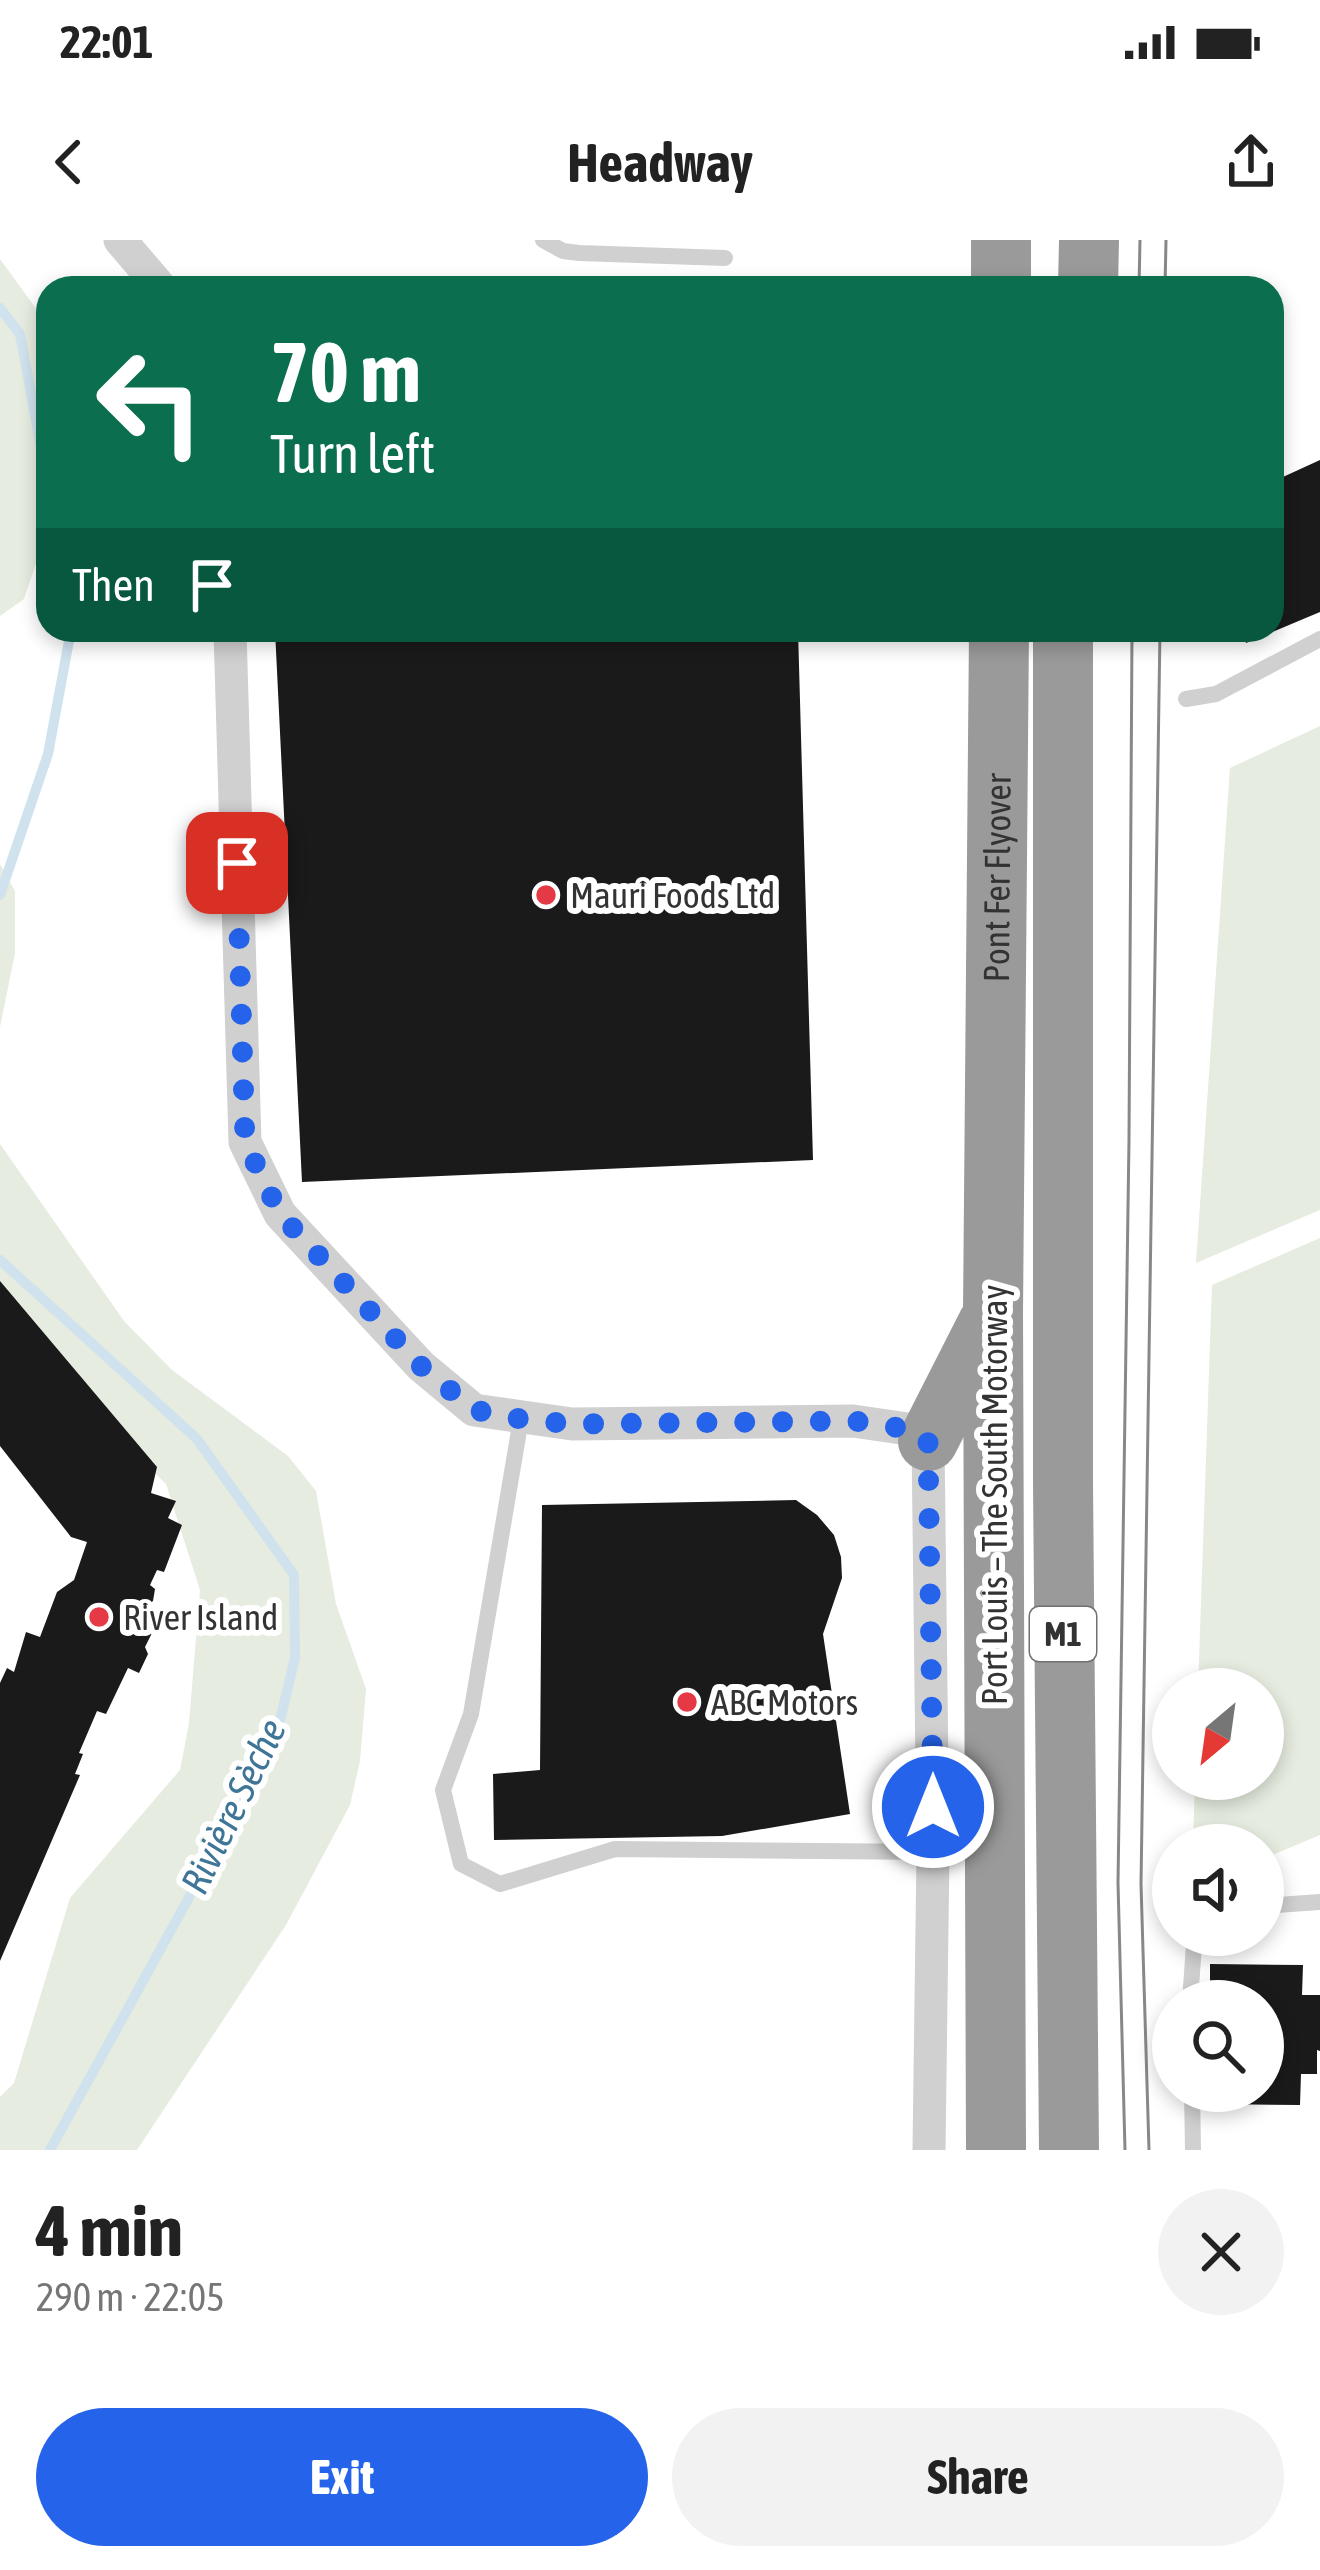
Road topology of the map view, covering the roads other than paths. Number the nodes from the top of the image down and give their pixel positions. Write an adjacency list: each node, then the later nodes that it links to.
1 (543, 240): 7 (lane)
2 (968, 240): 9 (highway)
3 (1001, 240): 10 (highway)
4 (1062, 240): 11 (highway)
5 (1089, 240): 12 (highway)
6 (134, 245): 8 (street)
7 (725, 258)
8 (153, 276)
9 (968, 276)
10 (1001, 276)
11 (1062, 276)
12 (1088, 276)
13 (1320, 639): 19 (lane)
14 (230, 642): 23 (street)
15 (970, 642): 21 (highway)
16 (999, 642): 21 (highway, Pont Fer Flyover / M1)
17 (1063, 642): 20 (highway, Pont Fer Flyover / M1)
18 (1089, 642): 20 (highway)
19 (1186, 699)
20 (1065, 1118): 31 (highway, Port Louis – The South Motorway / M1)
21 (996, 1129): 22 (highway, Port Louis – The South Motorway / M1)
22 (993, 1312): 24 (highway); 30 (highway, Port Louis – The South Motorway / M1)
23 (521, 1419): 24 (street); 25 (lane)
24 (928, 1441): 25 (street)
25 (933, 1852): 29 (street)
26 (1320, 1902): 27 (lane)
27 (1284, 1905)
28 (1192, 2112): 32 (lane)
29 (929, 2150)
30 (995, 2150)
31 (1069, 2150)
32 (1193, 2150)

